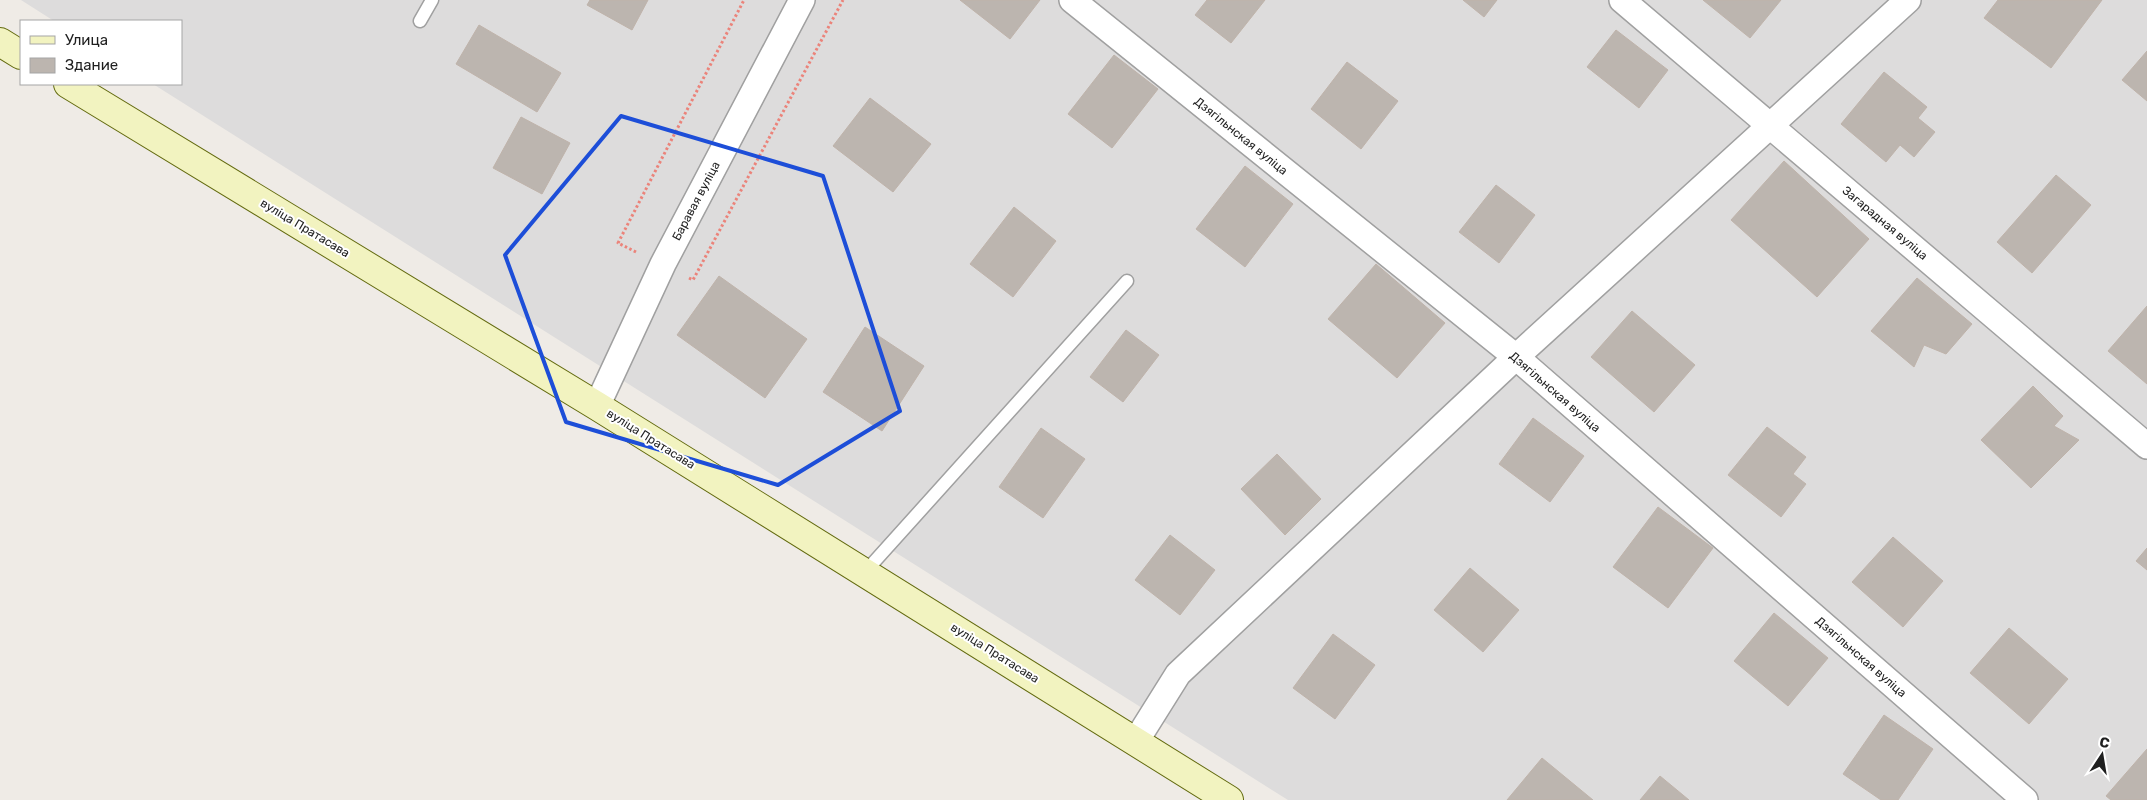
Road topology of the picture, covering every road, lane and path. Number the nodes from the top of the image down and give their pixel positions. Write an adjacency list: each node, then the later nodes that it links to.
1 (432, 0): 6 (lane)
2 (802, 0): 13 (street, Баравая вуліца)
3 (1072, 0): 12 (street, Дзягільнская вуліца)
4 (1622, 0): 10 (street, Загарадная вуліца)
5 (1908, 0): 10 (street)
6 (420, 21)
7 (0, 42): 8 (main road)
8 (20, 54)
9 (70, 85): 13 (main road, вуліца Пратасава)
10 (1772, 126): 12 (street); 14 (street, Загарадная вуліца)
11 (1127, 281): 15 (lane)
12 (1516, 357): 16 (street); 18 (street, Дзягільнская вуліца)
13 (597, 406): 15 (main road, вуліца Пратасава)
14 (2147, 446)
15 (864, 572): 16 (main road, вуліца Пратасава)
16 (1136, 741): 17 (main road, вуліца Пратасава)
17 (1229, 800)
18 (2025, 800)

